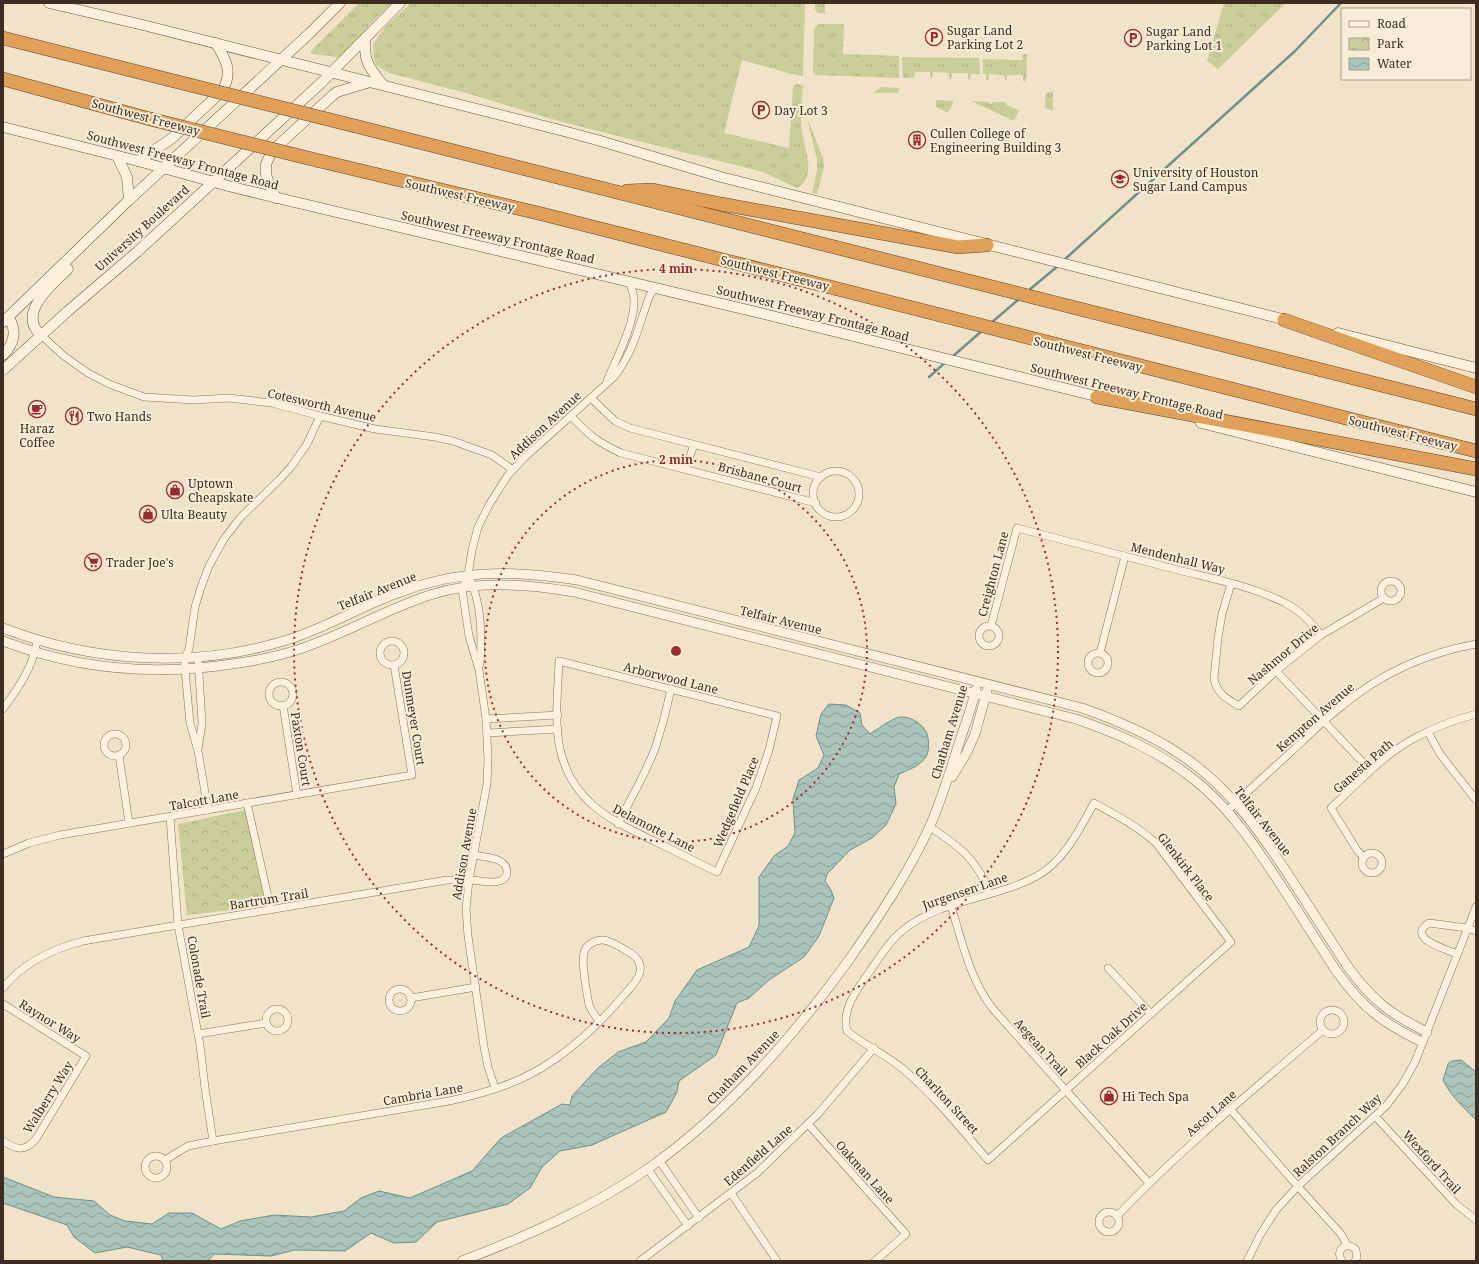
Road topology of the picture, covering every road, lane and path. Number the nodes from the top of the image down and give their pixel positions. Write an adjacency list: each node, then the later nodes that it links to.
1 (49, 3): 6 (main road)
2 (340, 3): 7 (main road)
3 (400, 3): 5 (main road, University Boulevard)
4 (3, 38): 17 (highway, bridge)
5 (365, 39): 8 (main road, University Boulevard); 11 (main road)
6 (216, 43): 7 (main road); 14 (main road)
7 (282, 60): 8 (main road); 15 (main road)
8 (332, 72): 10 (main road); 16 (main road, University Boulevard)
9 (3, 79): 38 (highway, Southwest Freeway, bridge)
10 (370, 82): 11 (main road); 18 (main road)
11 (383, 85): 21 (main road)
12 (3, 127): 13 (main road, Southwest Freeway Frontage Road)
13 (117, 156): 14 (main road, Southwest Freeway Frontage Road); 19 (main road)
14 (138, 161): 15 (main road, Southwest Freeway Frontage Road)
15 (164, 168): 16 (main road, Southwest Freeway Frontage Road); 19 (main road)
16 (213, 182): 18 (main road, Southwest Freeway Frontage Road); 26 (main road, University Boulevard)
17 (613, 191): 21 (highway); 34 (highway)
18 (276, 198): 22 (main road, Southwest Freeway Frontage Road)
19 (129, 200): 20 (main road)
20 (82, 245): 24 (main road); 26 (main road)
21 (987, 245): 25 (main road)
22 (630, 282): 23 (main road, Southwest Freeway Frontage Road); 30 (street, Addison Avenue)
23 (655, 288): 30 (street, Addison Avenue); 32 (main road, Southwest Freeway Frontage Road)
24 (6, 320): 27 (main road)
25 (1284, 320): 28 (main road); 31 (highway)
26 (41, 335): 29 (main road, University Boulevard); 35 (street, Cotesworth Avenue)
27 (3, 355)
28 (1476, 368)
29 (3, 370)
30 (606, 383): 33 (street, Addison Avenue)
31 (1476, 387)
32 (1097, 397): 40 (highway); 43 (main road, Southwest Freeway Frontage Road)
33 (591, 398): 36 (street, Addison Avenue); 37 (street, Brisbane Court)
34 (1476, 409)
35 (320, 416): 41 (street, Cotesworth Avenue); 61 (street)
36 (571, 416): 39 (street, Brisbane Court); 41 (street, Addison Avenue)
37 (694, 445): 39 (street); 42 (street, Brisbane Court)
38 (1476, 451)
39 (685, 469): 44 (street, Brisbane Court)
40 (1476, 469)
41 (513, 470): 47 (street, Addison Avenue)
42 (821, 477): 44 (street, Brisbane Court); 44 (street, Brisbane Court)
43 (1476, 492)
44 (816, 503)
45 (1017, 528): 46 (street, Mendenhall Way); 52 (street, Creighton Lane)
46 (1125, 556): 48 (street, Mendenhall Way); 59 (street)
47 (468, 575): 49 (street, Addison Avenue); 50 (street, Addison Avenue); 60 (street, Telfair Avenue); 68 (street, Telfair Avenue)
48 (1231, 584): 54 (street, Mendenhall Way); 67 (street, Nashmor Drive)
49 (474, 587): 50 (street, Telfair Avenue); 66 (street, Addison Avenue); 71 (street, Telfair Avenue)
50 (462, 589): 64 (street, Telfair Avenue); 66 (street, Addison Avenue)
51 (1384, 598): 54 (street, Nashmor Drive)
52 (991, 626)
53 (3, 628): 55 (street, Telfair Avenue)
54 (1321, 634): 67 (street, Nashmor Drive)
55 (38, 640): 58 (street); 61 (street, Telfair Avenue)
56 (3, 641): 58 (street, Telfair Avenue)
57 (1476, 644): 79 (street, Kempton Avenue)
58 (36, 652): 65 (street, Telfair Avenue); 74 (street)
59 (1100, 653)
60 (198, 657): 61 (street, Telfair Avenue); 64 (street)
61 (184, 658): 65 (street)
62 (559, 661): 70 (street, Arborwood Lane); 76 (street, Delamotte Lane)
63 (394, 665): 86 (street, Dunmeyer Court)
64 (198, 669): 65 (street, Telfair Avenue); 83 (street)
65 (185, 670): 83 (street)
66 (479, 670): 78 (street, Addison Avenue)
67 (1276, 671): 79 (street)
68 (977, 682): 69 (street, Telfair Avenue); 71 (street, Chatham Avenue)
69 (989, 685): 72 (street, Chatham Avenue); 92 (street, Telfair Avenue)
70 (671, 689): 77 (street, Arborwood Lane); 97 (street)
71 (975, 693): 72 (street, Telfair Avenue); 87 (street, Chatham Avenue)
72 (986, 696): 87 (street, Chatham Avenue); 94 (street, Telfair Avenue)
73 (283, 705): 88 (street, Paxton Court)
74 (3, 709)
75 (1476, 714): 81 (street, Ganesta Path)
76 (558, 715): 78 (street); 80 (street, Delamotte Lane)
77 (777, 716): 102 (street, Wedgefield Place)
78 (486, 720): 82 (street, Addison Avenue)
79 (1324, 721): 85 (street); 92 (street, Kempton Avenue)
80 (558, 729): 82 (street); 97 (street, Delamotte Lane)
81 (1428, 732): 85 (street, Ganesta Path); 89 (street)
82 (487, 733): 100 (street, Addison Avenue)
83 (198, 751): 93 (street)
84 (119, 755): 96 (street)
85 (1370, 770): 101 (street, Ganesta Path)
86 (412, 775): 88 (street, Talcott Lane)
87 (944, 790): 98 (street, Chatham Avenue)
88 (297, 795): 90 (street, Talcott Lane)
89 (1476, 800)
90 (247, 803): 93 (street, Talcott Lane); 107 (street)
91 (1094, 803): 104 (street, Jurgensen Lane); 111 (street, Glenkirk Place)
92 (1236, 803): 94 (street, Kempton Avenue); 123 (street, Telfair Avenue)
93 (208, 810): 95 (street, Talcott Lane)
94 (1227, 811): 125 (street, Telfair Avenue)
95 (170, 816): 96 (street, Talcott Lane); 108 (street, Colonade Trail)
96 (129, 824): 99 (street, Talcott Lane)
97 (618, 824): 102 (street, Delamotte Lane)
98 (930, 827): 104 (street); 136 (street, Chatham Avenue)
99 (3, 854)
100 (474, 854): 103 (street, Addison Avenue); 103 (street, Bartrum Trail)
101 (1364, 858)
102 (717, 872)
103 (469, 880): 107 (street, Bartrum Trail); 114 (street, Addison Avenue)
104 (989, 894): 105 (street, Jurgensen Lane)
105 (951, 906): 121 (street, Jurgensen Lane); 129 (street, Aegean Trail)
106 (1476, 906): 109 (street, Ralston Branch Way)
107 (271, 910): 108 (street, Bartrum Trail)
108 (178, 925): 115 (street, Bartrum Trail); 124 (street, Colonade Trail)
109 (1468, 928): 110 (street); 112 (street, Ralston Branch Way); 112 (street)
110 (1476, 931)
111 (1231, 942): 118 (street, Black Oak Drive)
112 (1457, 954): 123 (street, Ralston Branch Way)
113 (1108, 968): 118 (street)
114 (476, 986): 116 (street); 128 (street, Addison Avenue)
115 (3, 988)
116 (411, 998)
117 (3, 1004): 127 (street, Raynor Way)
118 (1151, 1014): 129 (street, Black Oak Drive)
119 (600, 1021): 119 (street, Cambria Lane); 128 (street, Cambria Lane)
120 (266, 1022): 124 (street)
121 (847, 1030): 126 (street, Charlton Street)
122 (1323, 1030): 130 (street, Ascot Lane)
123 (1427, 1032): 125 (street, Ralston Branch Way)
124 (198, 1034): 133 (street, Colonade Trail)
125 (1422, 1042): 131 (street, Ralston Branch Way)
126 (874, 1048): 132 (street, Edenfield Lane); 137 (street, Charlton Street)
127 (86, 1056): 134 (street, Walberry Way)
128 (495, 1088): 133 (street, Cambria Lane)
129 (1066, 1090): 137 (street, Black Oak Drive); 139 (street, Aegean Trail)
130 (1231, 1110): 139 (street, Ascot Lane); 140 (street)
131 (1375, 1116): 140 (street, Ralston Branch Way); 144 (street, Wexford Trail)
132 (808, 1124): 141 (street, Edenfield Lane); 152 (street, Oakman Lane)
133 (213, 1141): 135 (street, Cambria Lane)
134 (3, 1142)
135 (164, 1160)
136 (659, 1160): 138 (street, Chatham Avenue); 143 (street)
137 (988, 1160)
138 (647, 1168): 145 (street); 148 (street, Chatham Avenue)
139 (1149, 1183): 142 (street, Ascot Lane)
140 (1298, 1186): 146 (street); 153 (street, Ralston Branch Way)
141 (731, 1193): 143 (street, Edenfield Lane); 151 (street)
142 (1117, 1216)
143 (699, 1218): 145 (street, Edenfield Lane)
144 (1476, 1220)
145 (688, 1226): 147 (street, Edenfield Lane)
146 (1347, 1245): 154 (street); 155 (street)
147 (651, 1253): 149 (street, Edenfield Lane); 150 (street)
148 (462, 1261)
149 (640, 1261)
150 (655, 1261)
151 (777, 1261)
152 (875, 1261)
153 (1247, 1261)
154 (1342, 1261)
155 (1355, 1261)

